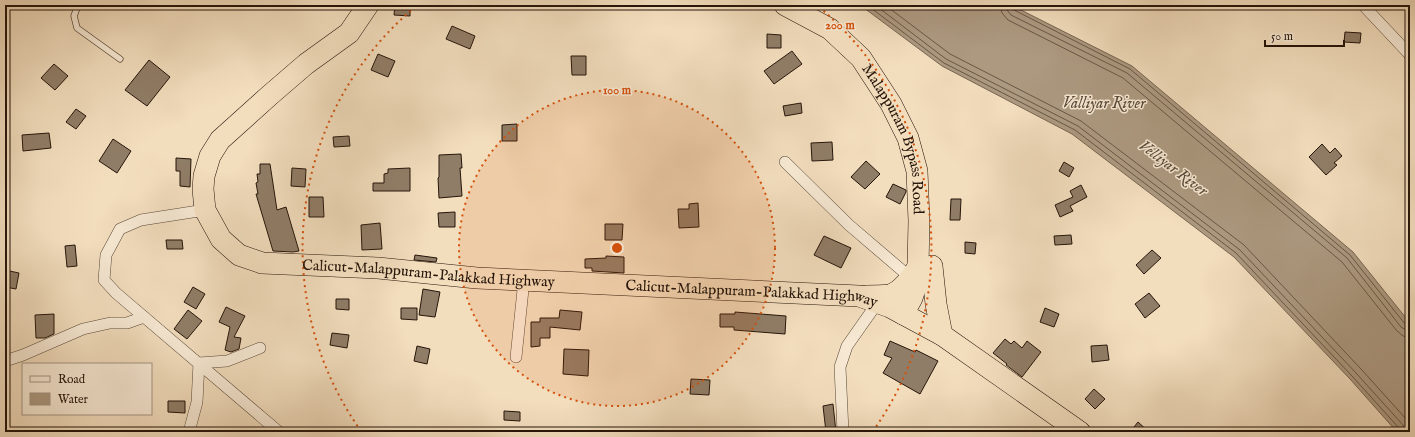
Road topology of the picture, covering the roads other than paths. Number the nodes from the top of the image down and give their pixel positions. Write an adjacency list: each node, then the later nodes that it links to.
1 (78, 5): 7 (lane)
2 (368, 5): 9 (highway, Calicut-Malappuram-Palakkad Highway)
3 (785, 5): 10 (highway, Malappuram Bypass Road)
4 (814, 5): 10 (highway, Malappuram Bypass Road)
5 (1363, 5): 6 (street)
6 (1410, 55)
7 (120, 59)
8 (785, 162): 10 (street)
9 (205, 210): 11 (highway, Calicut-Malappuram-Palakkad Highway); 14 (street)
10 (920, 270): 12 (highway); 13 (highway, Malappuram Bypass Road); 15 (highway)
11 (524, 280): 12 (highway, Calicut-Malappuram-Palakkad Highway); 17 (street)
12 (869, 299): 13 (highway, Calicut-Malappuram-Palakkad Highway); 23 (street)
13 (908, 316): 15 (highway, Calicut-Malappuram-Palakkad Highway)
14 (144, 317): 18 (street); 19 (street)
15 (942, 335): 20 (highway, Calicut-Malappuram-Palakkad Highway)
16 (260, 348): 19 (street)
17 (516, 357)
18 (5, 361)
19 (198, 363): 21 (street); 22 (street)
20 (1061, 426): 24 (highway, Calicut-Malappuram-Palakkad Highway)
21 (189, 432)
22 (279, 432)
23 (843, 432)
24 (1080, 432)

